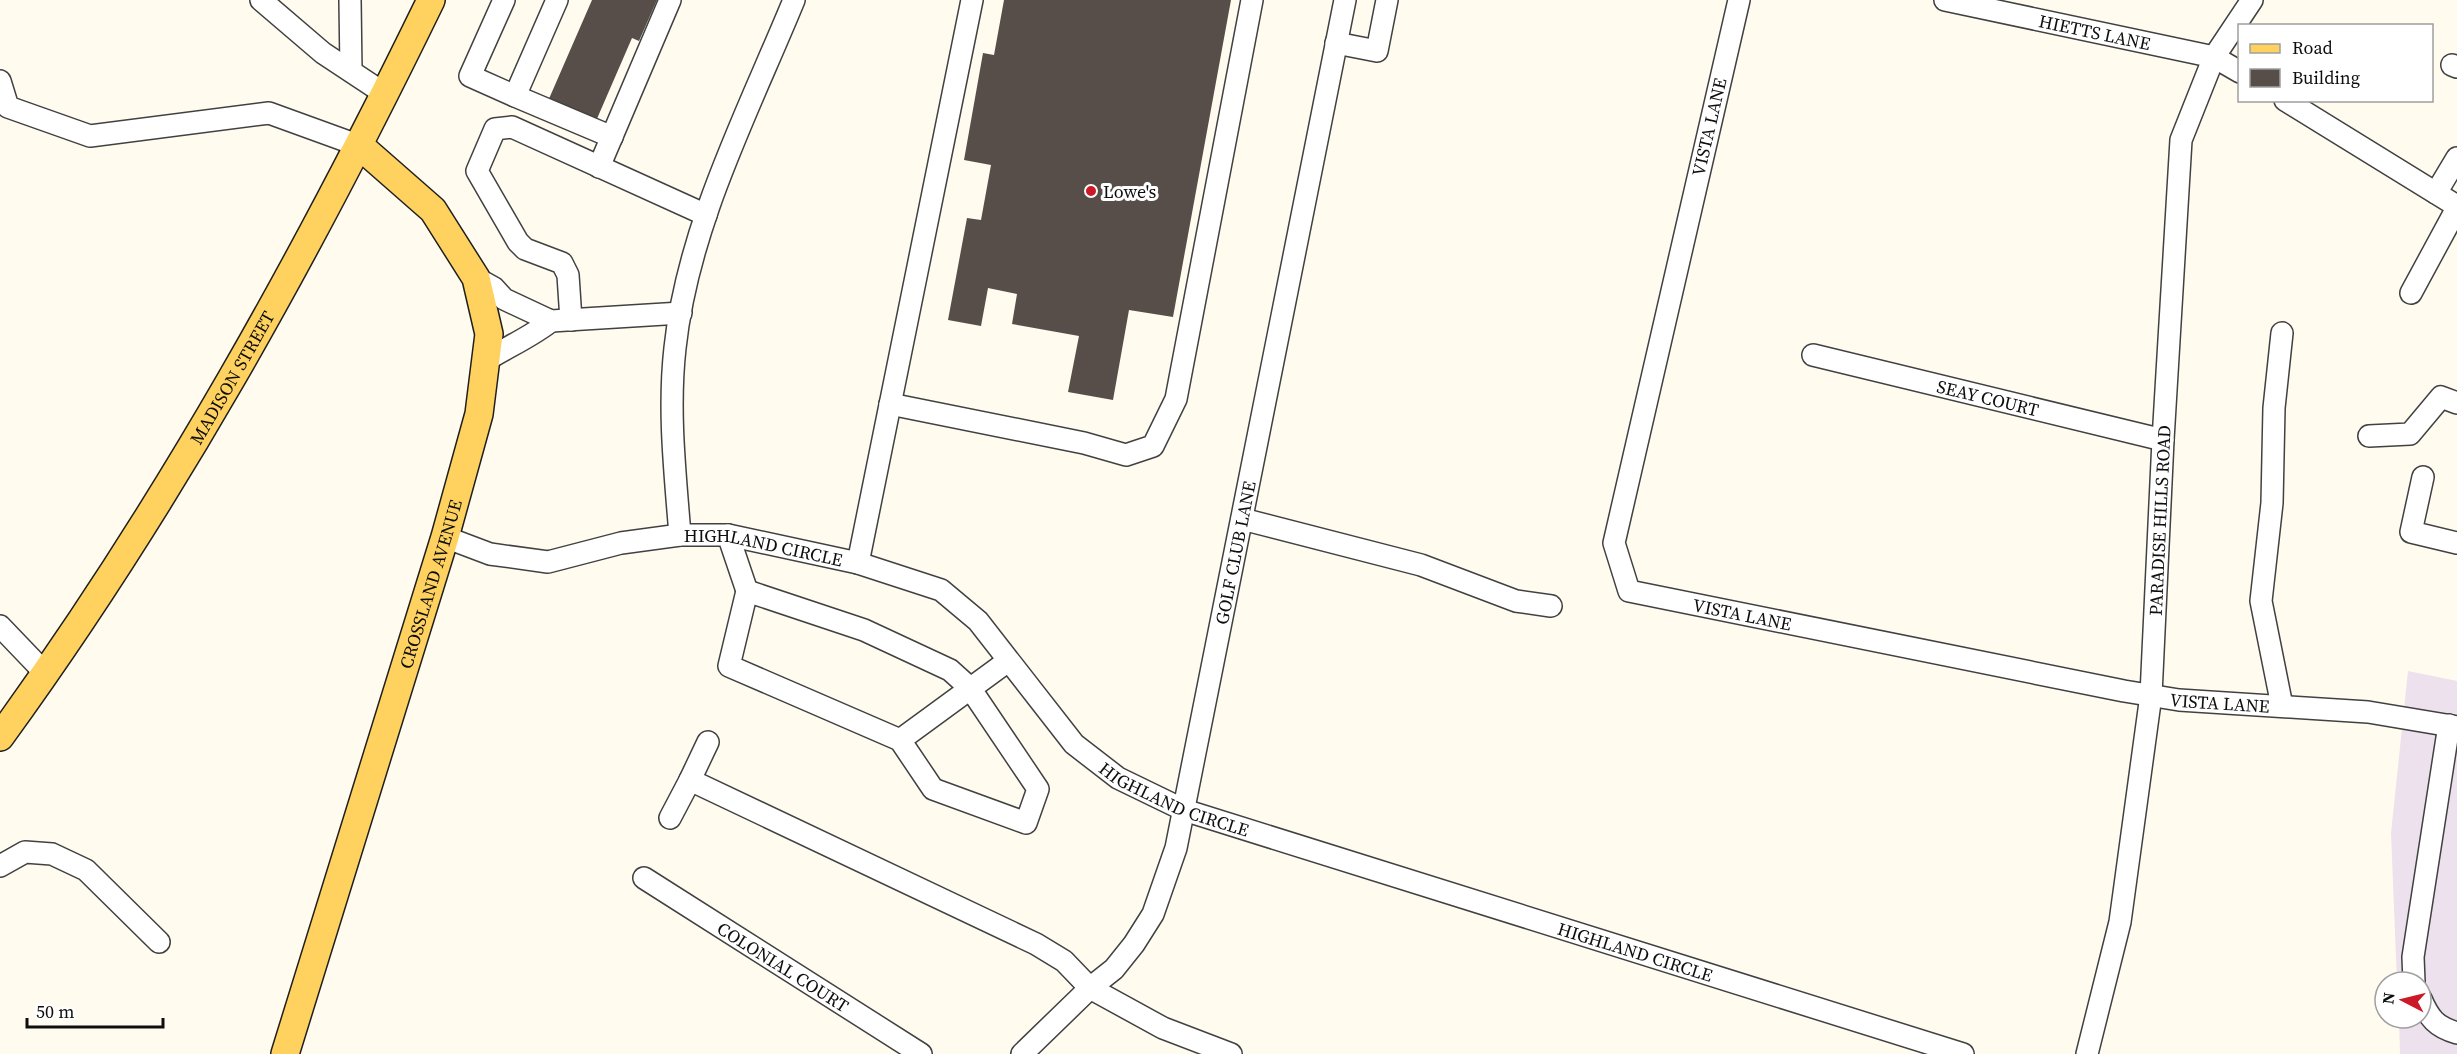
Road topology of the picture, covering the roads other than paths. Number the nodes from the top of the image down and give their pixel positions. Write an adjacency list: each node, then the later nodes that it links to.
1 (261, 0): 17 (street)
2 (350, 0): 17 (street)
3 (431, 0): 20 (main road, MADISON STREET)
4 (504, 0): 21 (street)
5 (557, 0): 21 (street)
6 (670, 0): 23 (street)
7 (794, 0): 29 (street)
8 (972, 0): 38 (street)
9 (1252, 0): 38 (street)
10 (1345, 0): 15 (street, GOLF CLUB LANE)
11 (1387, 0): 15 (street)
12 (1738, 0): 54 (street, VISTA LANE)
13 (2252, 0): 16 (street, PARADISE HILLS ROAD)
14 (1953, 1): 16 (street, HIETTS LANE)
15 (1336, 43): 42 (street, GOLF CLUB LANE)
16 (2214, 57): 18 (street, HIETTS LANE); 40 (street, PARADISE HILLS ROAD)
17 (351, 71): 20 (street)
18 (2238, 71)
19 (0, 81): 24 (street)
20 (385, 94): 24 (main road, MADISON STREET)
21 (515, 96): 23 (street)
22 (2288, 102): 27 (street)
23 (612, 137): 26 (street)
24 (360, 147): 30 (main road, CROSSLAND AVENUE); 52 (main road, MADISON STREET)
25 (2457, 158): 27 (street)
26 (599, 167): 29 (street); 33 (street)
27 (2436, 193): 28 (street)
28 (2457, 207): 31 (street)
29 (706, 215): 32 (street)
30 (476, 278): 33 (street); 36 (main road, CROSSLAND AVENUE)
31 (2411, 293)
32 (681, 313): 33 (street); 43 (street)
33 (561, 320): 36 (street)
34 (2282, 333): 55 (street)
35 (1814, 355): 40 (street, SEAY COURT)
36 (485, 361): 45 (main road, CROSSLAND AVENUE)
37 (2457, 403): 39 (street)
38 (890, 404): 47 (street)
39 (2369, 436)
40 (2163, 440): 54 (street, PARADISE HILLS ROAD)
41 (2423, 477): 46 (street)
42 (1242, 519): 49 (street); 61 (street, GOLF CLUB LANE)
43 (680, 535): 44 (street, HIGHLAND CIRCLE); 45 (street, HIGHLAND CIRCLE)
44 (728, 536): 47 (street, HIGHLAND CIRCLE); 48 (street)
45 (445, 537): 71 (main road, CROSSLAND AVENUE)
46 (2457, 543)
47 (858, 563): 51 (street, HIGHLAND CIRCLE)
48 (747, 591): 53 (street); 58 (street)
49 (1551, 606)
50 (1, 629): 52 (street)
51 (1008, 661): 53 (street); 61 (street, HIGHLAND CIRCLE)
52 (46, 674): 57 (main road, MADISON STREET)
53 (970, 688): 58 (street); 58 (street)
54 (2151, 695): 55 (street, VISTA LANE); 76 (street, PARADISE HILLS ROAD)
55 (2282, 706): 56 (street, VISTA LANE)
56 (2453, 726): 66 (street)
57 (0, 737)
58 (900, 740)
59 (708, 742): 60 (street)
60 (690, 780): 62 (street); 67 (street)
61 (1184, 810): 67 (street, GOLF CLUB LANE); 75 (street, HIGHLAND CIRCLE)
62 (670, 818)
63 (0, 866): 65 (street)
64 (644, 878): 72 (street, COLONIAL COURT)
65 (159, 942)
66 (2414, 970)
67 (1090, 988): 70 (street); 73 (street, GOLF CLUB LANE)
68 (2433, 1021): 69 (street)
69 (2457, 1033)
70 (1192, 1048): 74 (street)
71 (285, 1054)
72 (921, 1054)
73 (1022, 1054)
74 (1231, 1054)
75 (1963, 1054)
76 (2087, 1054)

